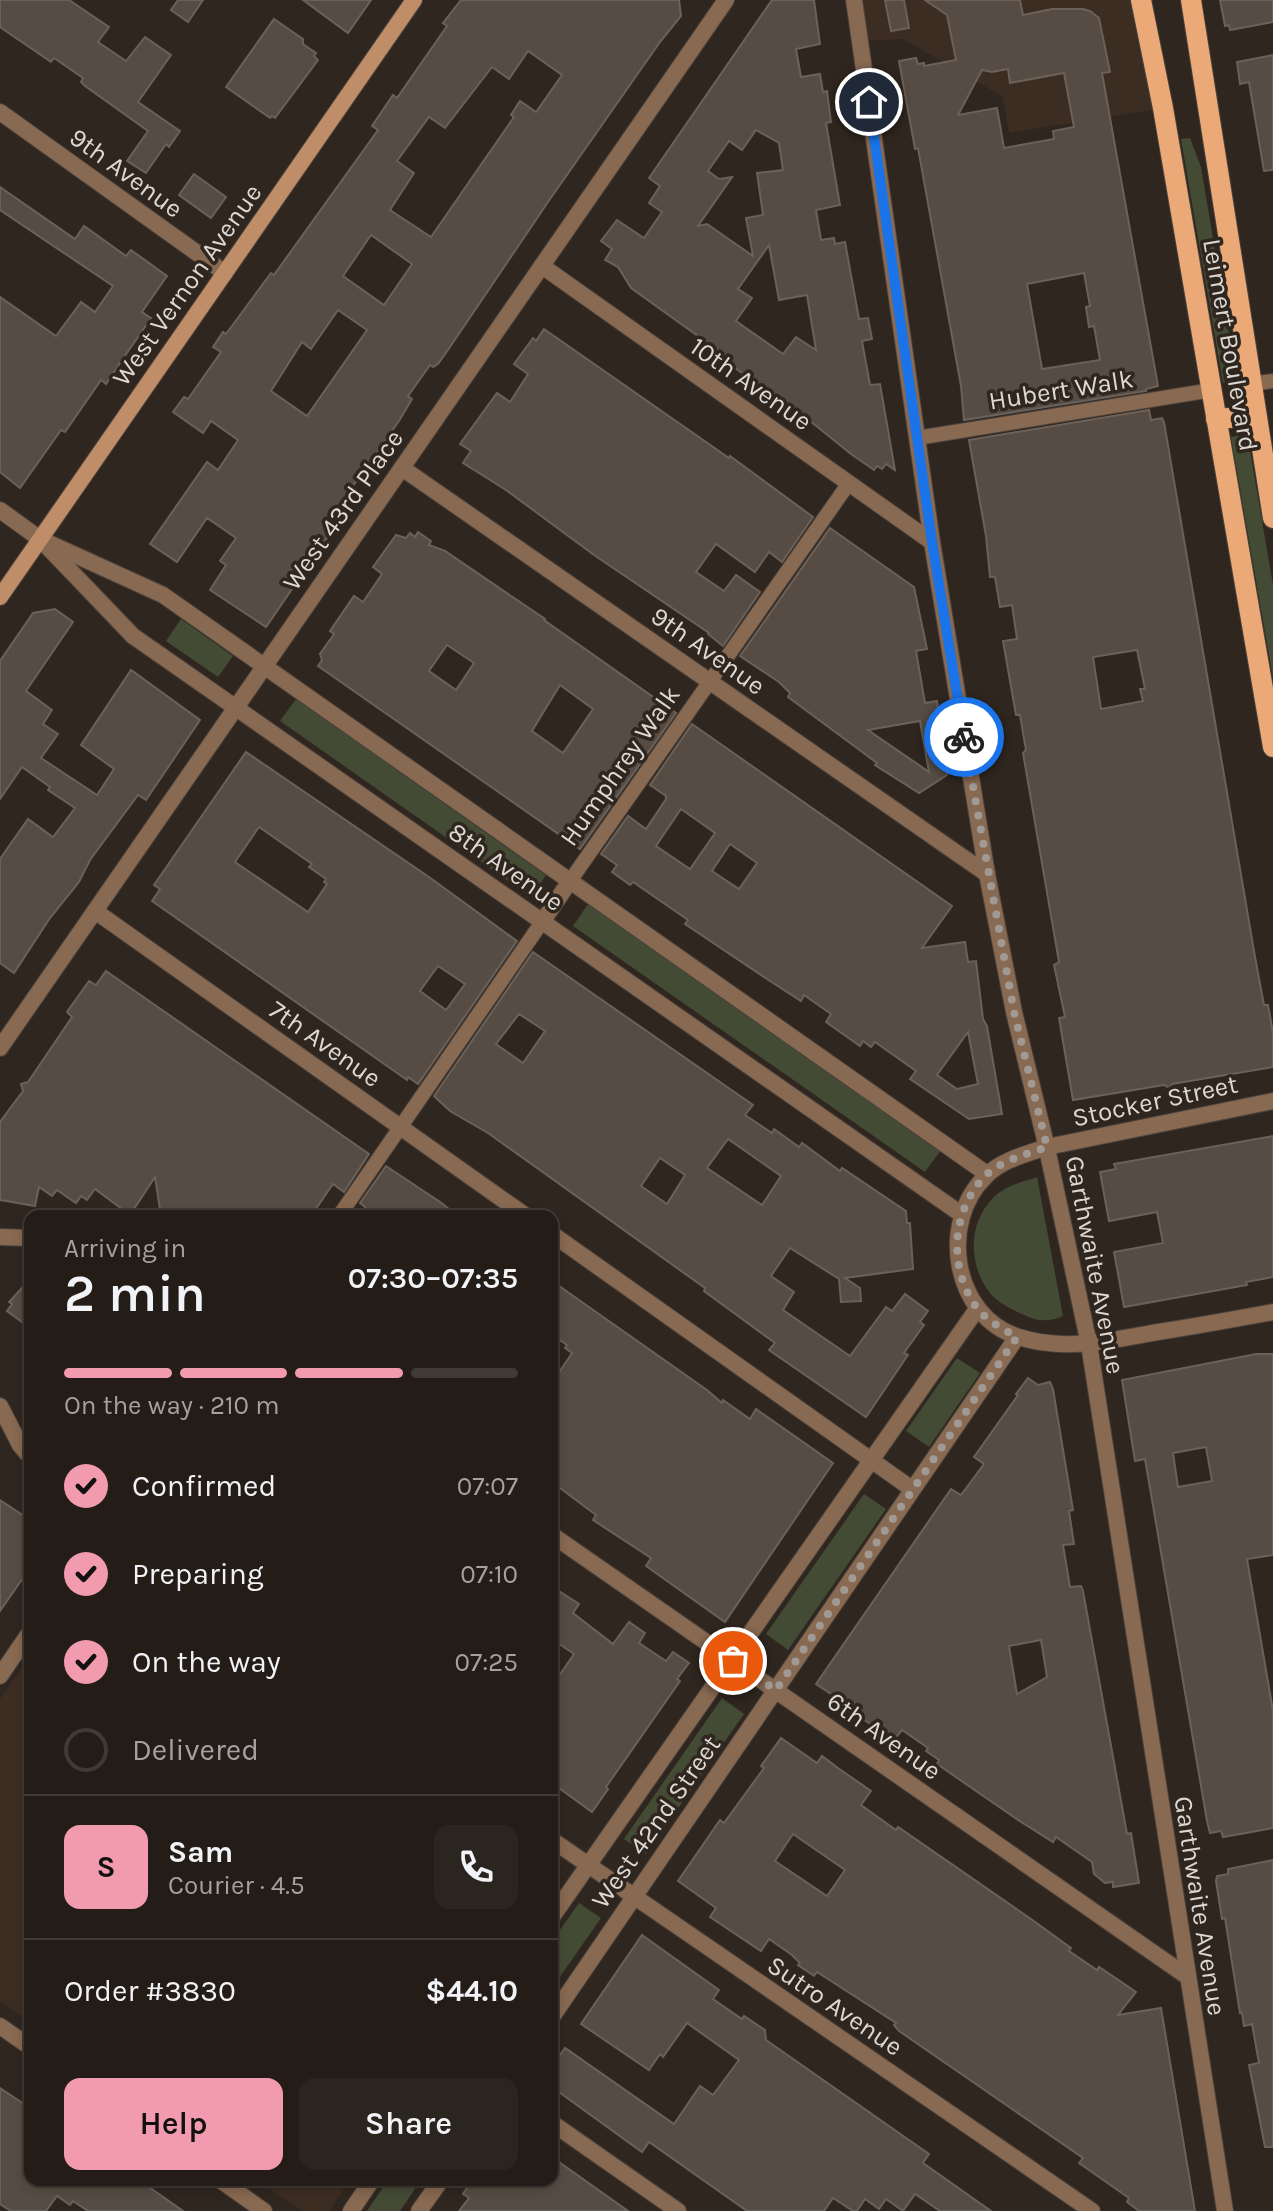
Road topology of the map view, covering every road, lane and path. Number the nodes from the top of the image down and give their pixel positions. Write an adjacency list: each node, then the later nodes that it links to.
1 (414, 0): 8 (main road, West Vernon Avenue)
2 (726, 0): 7 (street, West 43rd Place)
3 (854, 0): 14 (street, Garthwaite Avenue)
4 (1141, 0): 11 (main road, Leimert Boulevard)
5 (1191, 0): 10 (main road, Leimert Boulevard)
6 (0, 112): 8 (street, 9th Avenue)
7 (542, 266): 15 (street, West 43rd Place); 16 (street, 10th Avenue)
8 (225, 273): 19 (main road, West Vernon Avenue)
9 (1273, 381): 10 (street)
10 (1250, 384): 12 (main road, Leimert Boulevard)
11 (1212, 390): 13 (main road, Leimert Boulevard); 14 (street, Hubert Walk)
12 (1255, 416): 13 (main road); 18 (main road, Leimert Boulevard)
13 (1216, 419): 25 (main road, Leimert Boulevard)
14 (917, 438): 20 (street, Garthwaite Avenue)
15 (402, 468): 22 (street, West 43rd Place); 23 (street, 9th Avenue)
16 (849, 483): 20 (street, 10th Avenue); 23 (street, Humphrey Walk)
17 (0, 510): 19 (street, 8th Avenue)
18 (1273, 518)
19 (40, 539): 21 (main road, West Vernon Avenue); 22 (street, 8th Avenue); 24 (street, 8th Avenue)
20 (932, 542): 26 (street, Garthwaite Avenue)
21 (0, 597)
22 (265, 666): 24 (street, West 43rd Place); 27 (street, 8th Avenue)
23 (709, 681): 26 (street, 9th Avenue); 27 (street, Humphrey Walk)
24 (236, 707): 28 (street, West 43rd Place); 29 (street, 8th Avenue)
25 (1273, 747)
26 (987, 874): 33 (street, Garthwaite Avenue)
27 (570, 881): 29 (street); 34 (street, 8th Avenue)
28 (95, 911): 30 (street, West 43rd Place); 32 (street, 7th Avenue)
29 (542, 922): 32 (street); 37 (street, 8th Avenue)
30 (0, 1048)
31 (1273, 1101): 33 (street, Stocker Street)
32 (400, 1127): 35 (street); 36 (street, 7th Avenue)
33 (1047, 1147): 34 (street, Stocker Street); 44 (street, Garthwaite Avenue)
34 (987, 1174): 37 (street)
35 (343, 1210)
36 (518, 1210)
37 (961, 1214): 41 (street)
38 (0, 1237): 39 (street)
39 (24, 1238)
40 (558, 1238): 47 (street)
41 (977, 1309): 43 (street); 47 (street, West 42nd Street)
42 (1273, 1312): 44 (street)
43 (1017, 1337): 44 (street); 48 (street, West 42nd Street)
44 (1089, 1344): 58 (street, Garthwaite Avenue)
45 (0, 1406): 46 (street)
46 (24, 1450)
47 (872, 1461): 48 (street); 51 (street, West 42nd Street)
48 (912, 1489): 53 (street, West 42nd Street)
49 (558, 1539): 51 (street, 6th Avenue)
50 (24, 1641): 52 (street)
51 (733, 1661): 53 (street, 6th Avenue); 55 (street, West 42nd Street)
52 (0, 1676)
53 (776, 1690): 56 (street, West 42nd Street); 58 (street, 6th Avenue)
54 (558, 1844): 55 (street, Sutro Avenue)
55 (588, 1866): 56 (street, Sutro Avenue); 57 (street, West 42nd Street)
56 (633, 1897): 59 (street, West 42nd Street); 70 (street, Sutro Avenue)
57 (558, 1908)
58 (1188, 1977): 71 (street, Garthwaite Avenue)
59 (558, 2008)
60 (0, 2026): 61 (street)
61 (24, 2043)
62 (558, 2127): 69 (street)
63 (229, 2186): 66 (street)
64 (368, 2186): 67 (street)
65 (437, 2186): 68 (street)
66 (264, 2211)
67 (351, 2211)
68 (419, 2211)
69 (678, 2211)
70 (1092, 2211)
71 (1225, 2211)

